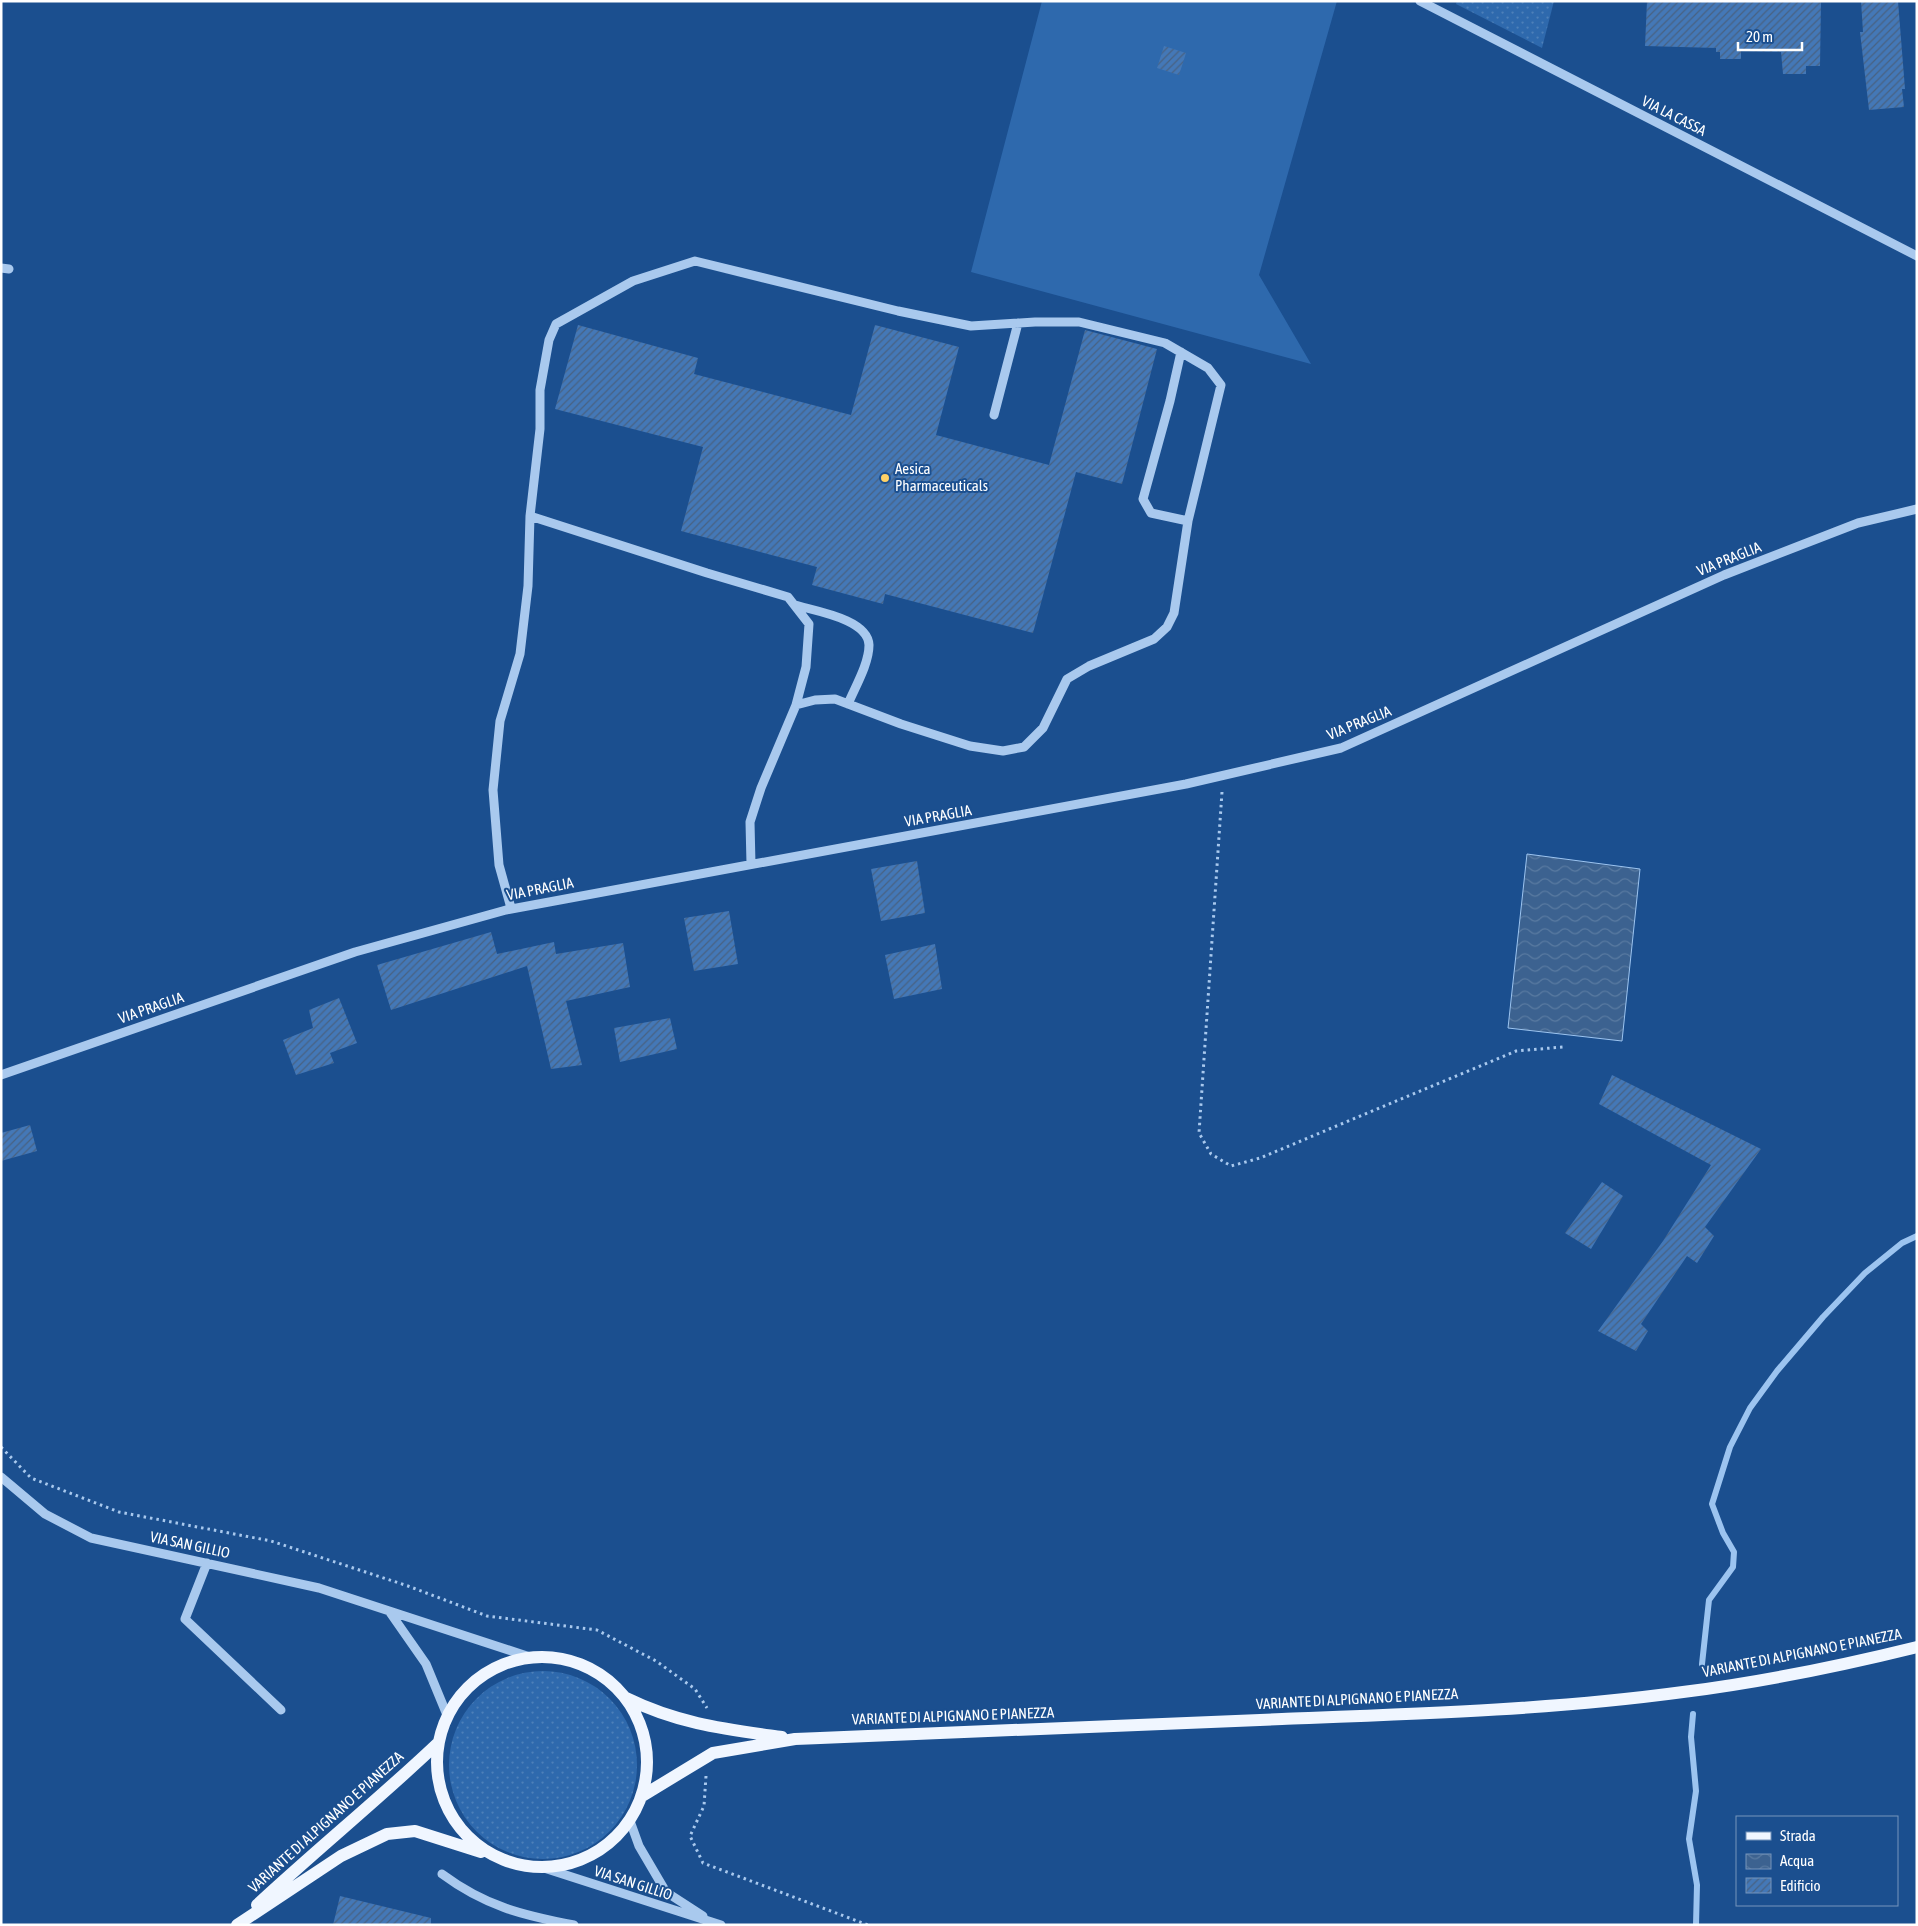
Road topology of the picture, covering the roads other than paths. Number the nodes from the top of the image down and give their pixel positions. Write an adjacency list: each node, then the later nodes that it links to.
1 (1420, 1): 2 (street, VIA LA CASSA)
2 (1917, 256)
3 (1018, 323): 4 (street); 5 (street); 7 (street)
4 (1180, 352): 8 (street); 8 (street)
5 (994, 415)
6 (1917, 509): 12 (street, VIA PRAGLIA)
7 (530, 516): 9 (street); 13 (street)
8 (1188, 521): 10 (street)
9 (794, 605): 10 (street); 11 (street)
10 (848, 704): 11 (street)
11 (796, 705): 12 (street)
12 (751, 864): 13 (street, VIA PRAGLIA)
13 (511, 908): 14 (street, VIA PRAGLIA)
14 (1, 1075)
15 (1, 1477): 16 (street, VIA SAN GILLIO)
16 (207, 1563): 17 (street, VIA SAN GILLIO); 21 (street)
17 (389, 1610): 19 (street, VIA SAN GILLIO); 22 (street)
18 (1917, 1647): 23 (main road, VARIANTE DI ALPIGNANO E PIANEZZA)
19 (530, 1657): 20 (main road, VARIANTE DI ALPIGNANO E PIANEZZA); 22 (main road, VARIANTE DI ALPIGNANO E PIANEZZA)
20 (626, 1698): 23 (main road, VARIANTE DI ALPIGNANO E PIANEZZA); 25 (main road, VARIANTE DI ALPIGNANO E PIANEZZA)
21 (280, 1710)
22 (447, 1715): 24 (main road, VARIANTE DI ALPIGNANO E PIANEZZA)
23 (795, 1739): 25 (main road, VARIANTE DI ALPIGNANO E PIANEZZA)
24 (438, 1743): 27 (main road, VARIANTE DI ALPIGNANO E PIANEZZA); 31 (main road, VARIANTE DI ALPIGNANO E PIANEZZA)
25 (642, 1796): 26 (main road, VARIANTE DI ALPIGNANO E PIANEZZA)
26 (630, 1821): 28 (main road, VARIANTE DI ALPIGNANO E PIANEZZA); 30 (street, VIA SAN GILLIO)
27 (489, 1854): 28 (main road, VARIANTE DI ALPIGNANO E PIANEZZA); 31 (main road, VARIANTE DI ALPIGNANO E PIANEZZA)
28 (544, 1868): 30 (street, VIA SAN GILLIO)
29 (442, 1874): 32 (street)
30 (718, 1924)
31 (237, 1925)
32 (574, 1925)

